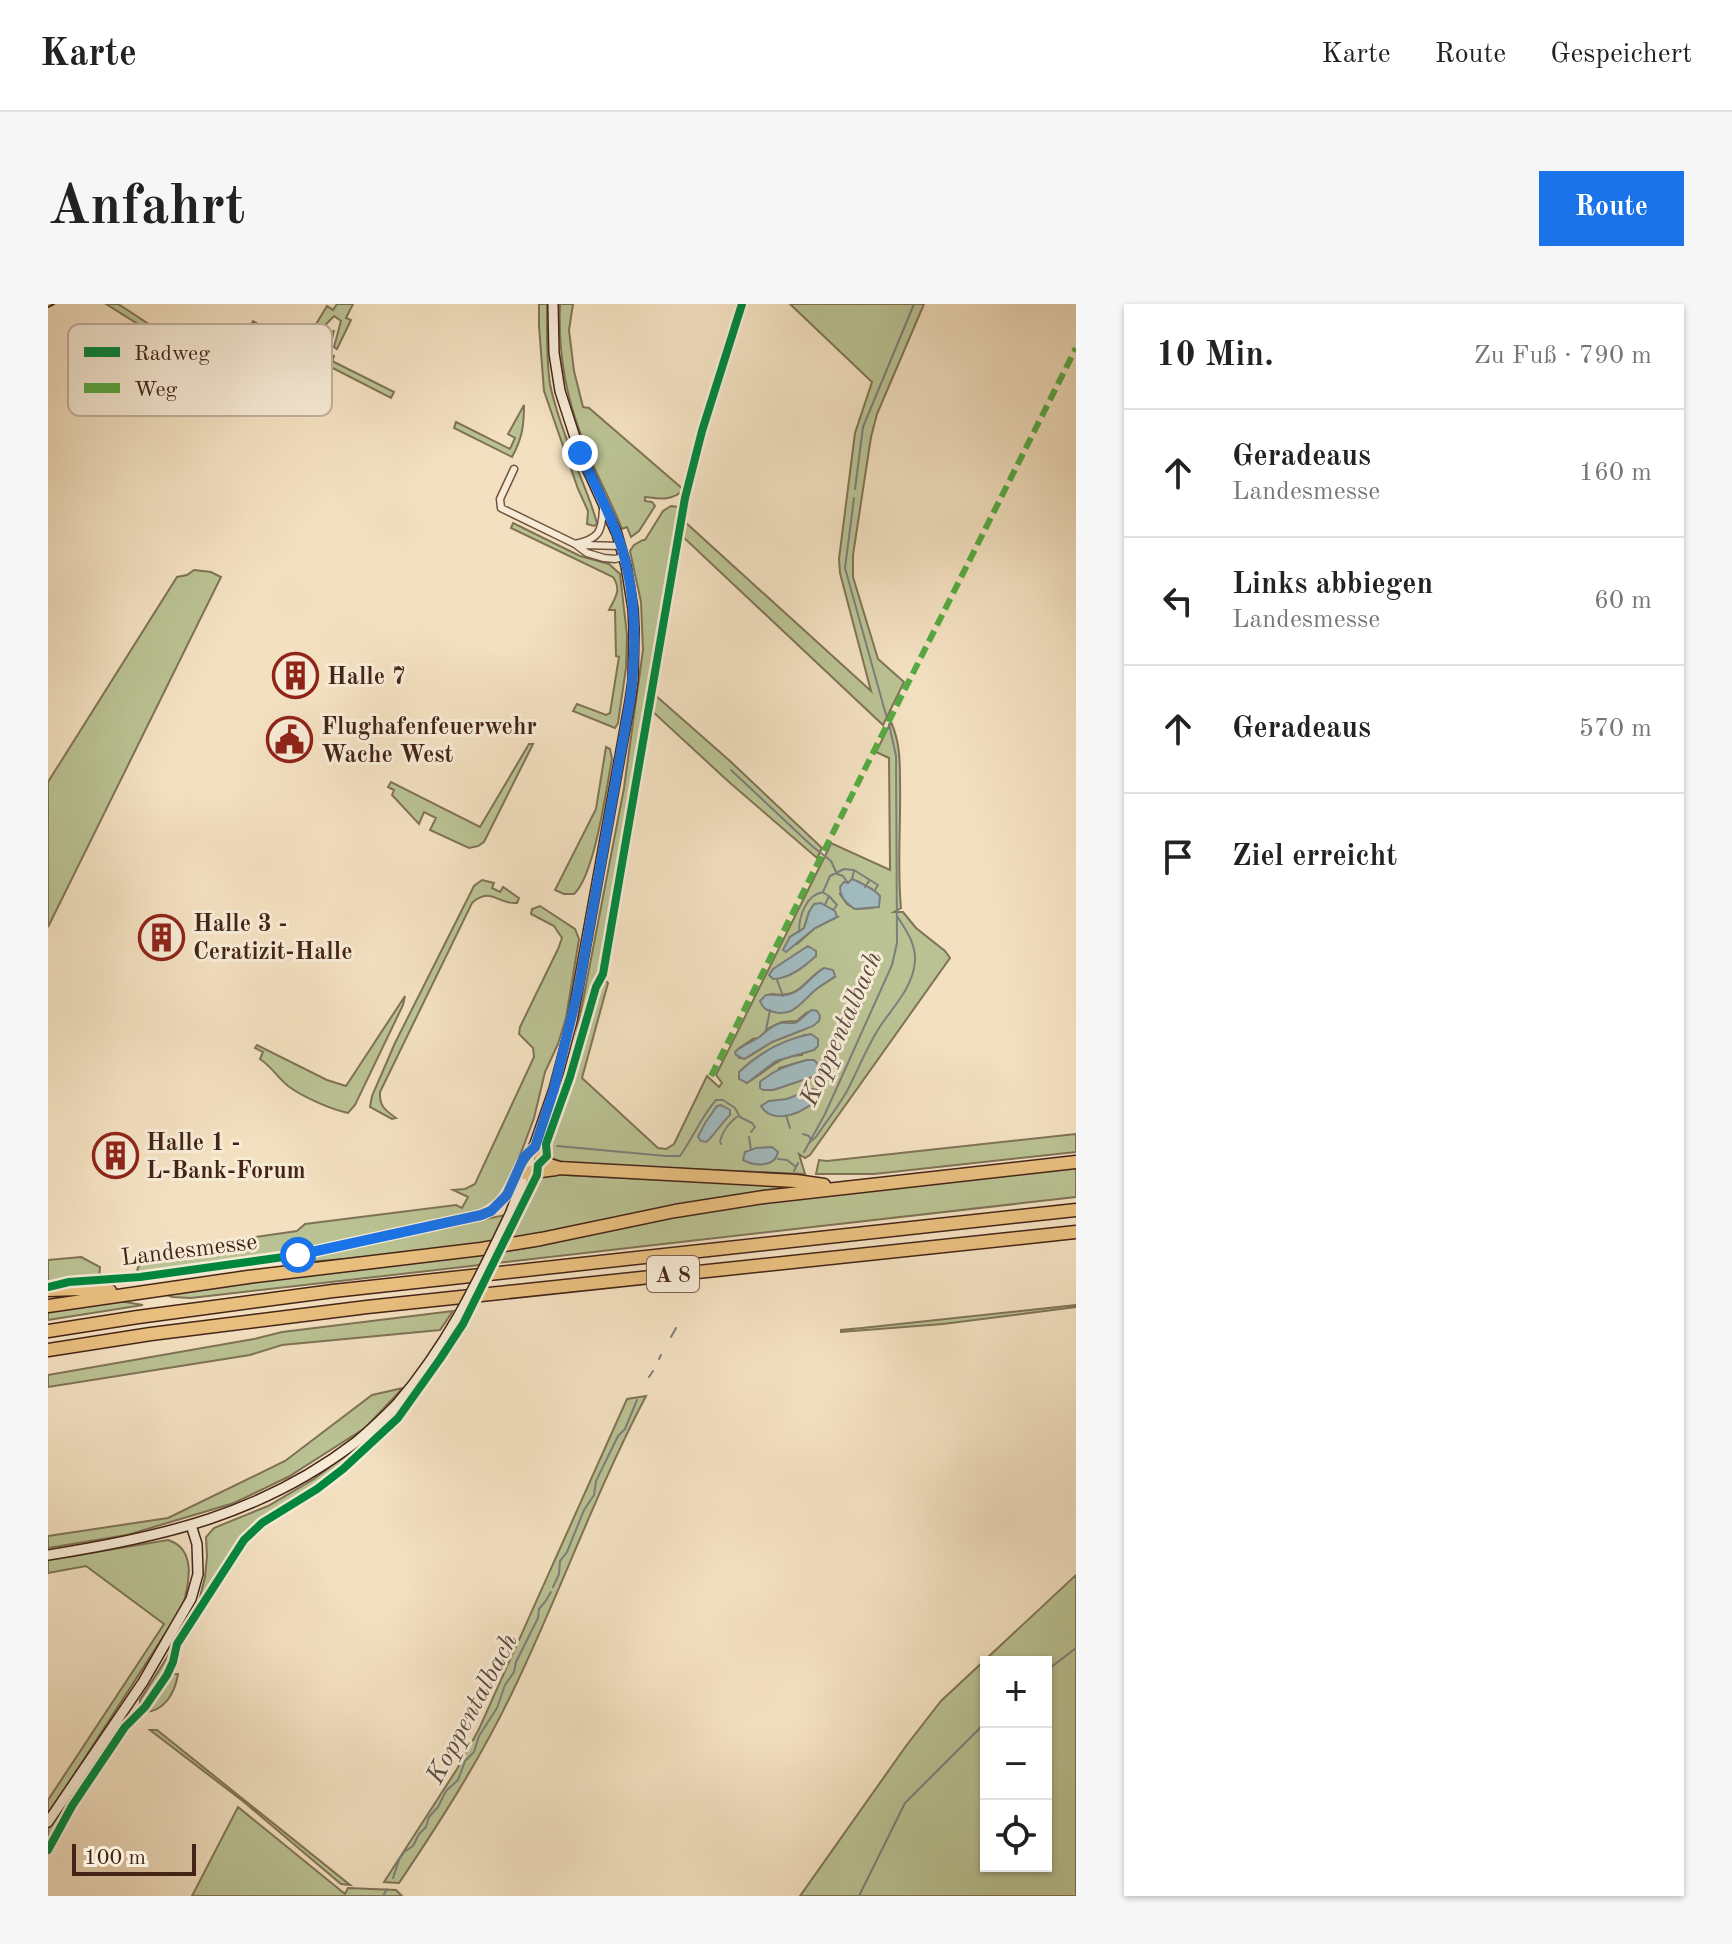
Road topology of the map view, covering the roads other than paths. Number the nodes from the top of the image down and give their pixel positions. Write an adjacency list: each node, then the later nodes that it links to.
1 (553, 304): 3 (main road)
2 (514, 469): 4 (street)
3 (603, 505): 4 (street); 5 (main road)
4 (575, 544): 5 (street); 6 (street)
5 (621, 546): 6 (main road)
6 (623, 557): 7 (main road)
7 (535, 1147): 9 (highway); 10 (main road); 14 (street, Landesmesse)
8 (1076, 1162): 11 (highway)
9 (559, 1168): 10 (highway); 11 (highway)
10 (525, 1173): 19 (main road, bridge)
11 (839, 1188): 15 (highway)
12 (1076, 1210): 17 (highway, A 8)
13 (1076, 1232): 18 (highway, A 8)
14 (48, 1288): 15 (highway)
15 (130, 1293): 16 (highway)
16 (48, 1306)
17 (48, 1331)
18 (48, 1350)
19 (191, 1525): 20 (main road); 21 (main road)
20 (48, 1555)
21 (48, 1822)

